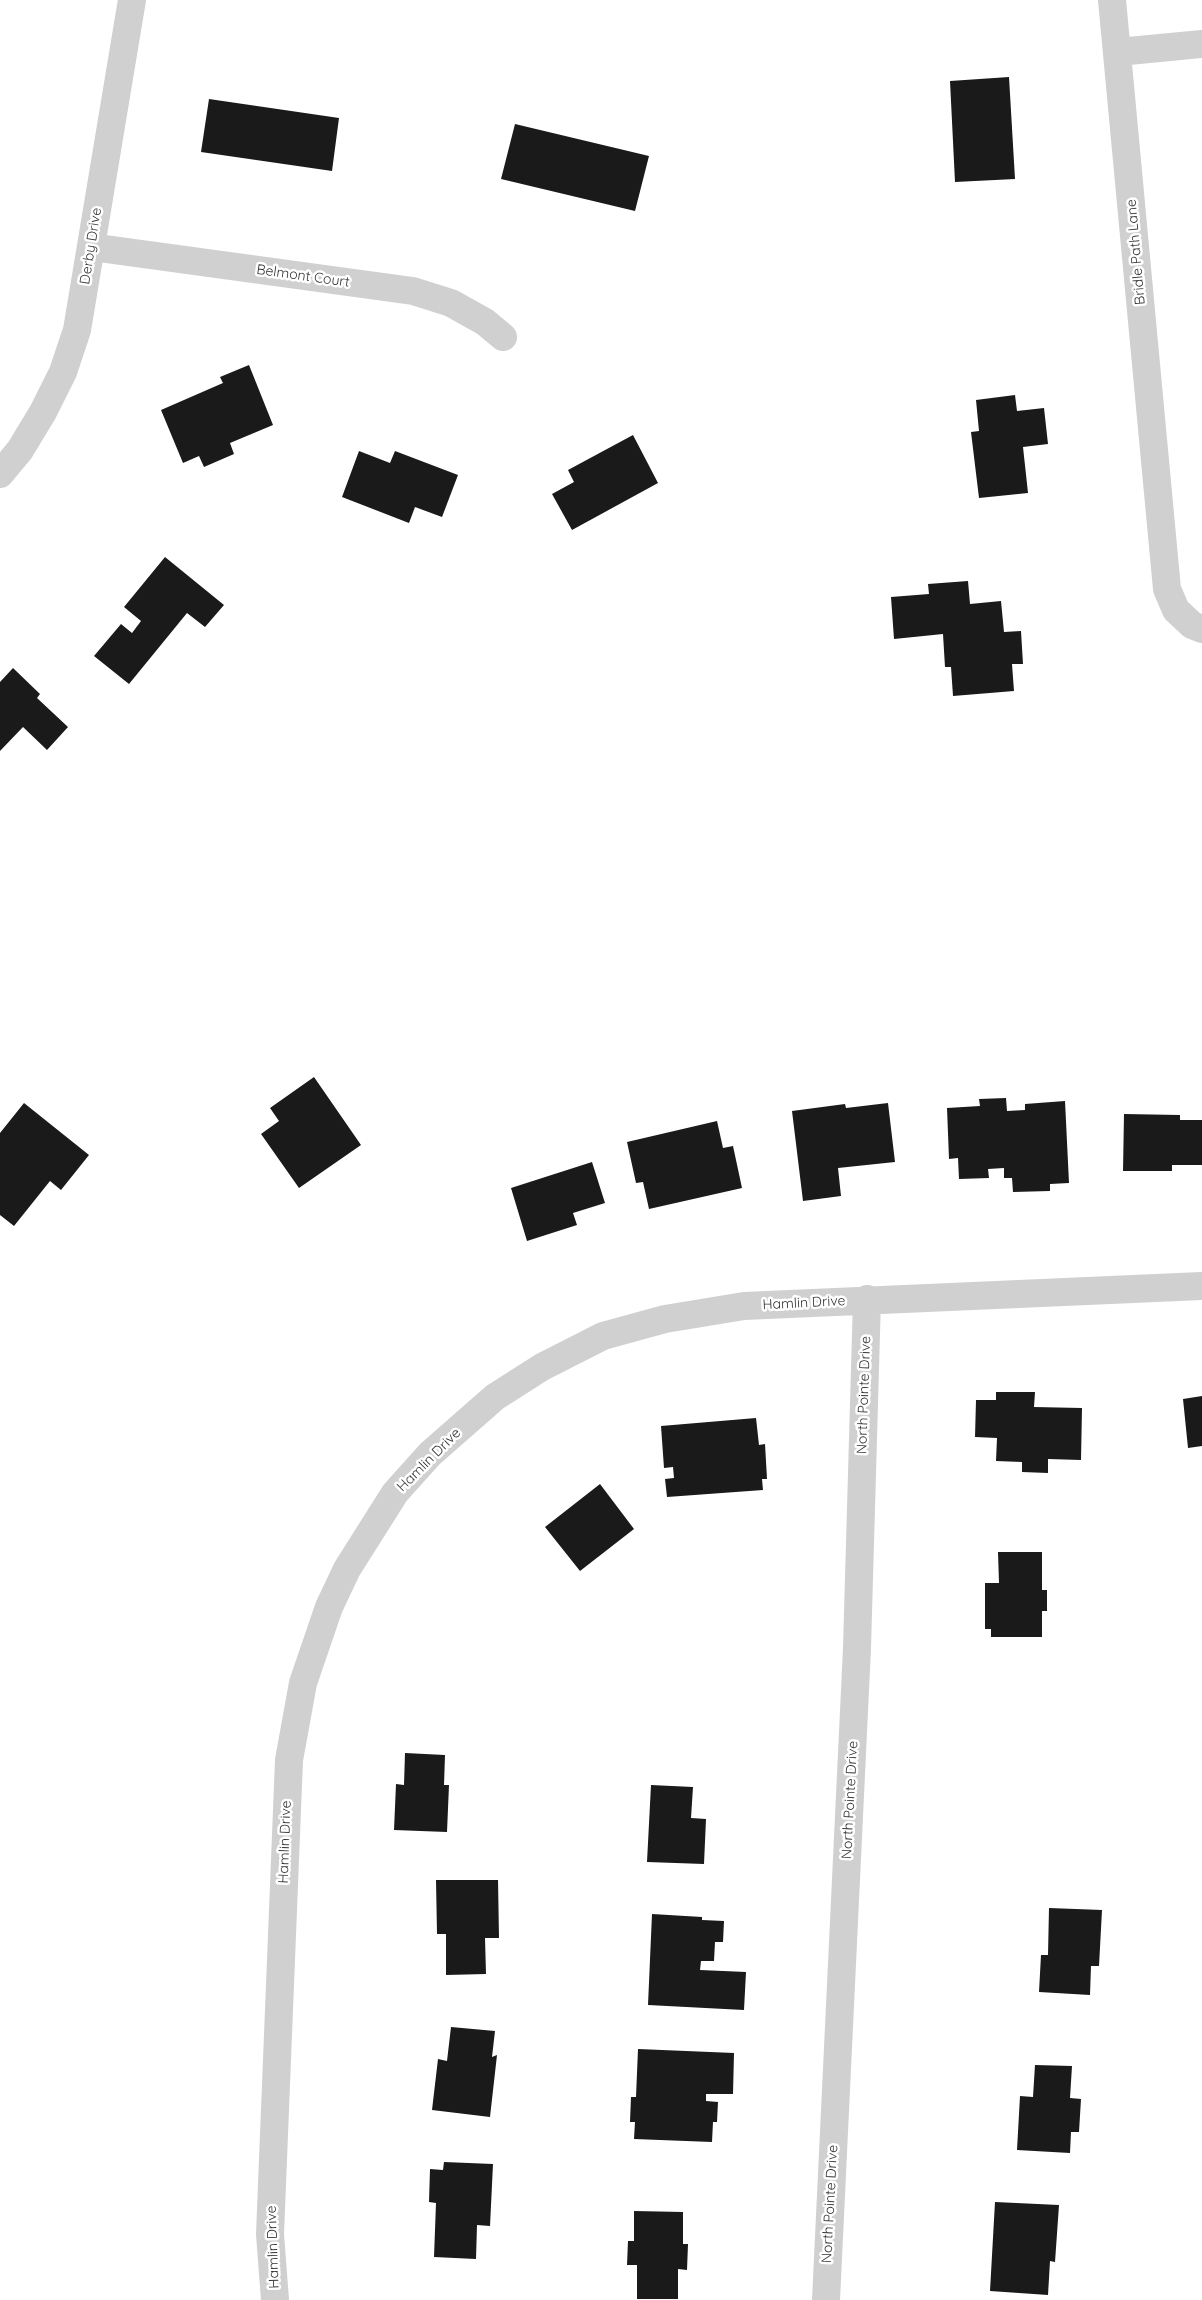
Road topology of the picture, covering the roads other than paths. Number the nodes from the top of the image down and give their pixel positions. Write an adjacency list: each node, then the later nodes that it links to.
1 (132, 0): 5 (street, Derby Drive)
2 (1112, 0): 4 (street, Bridle Path Lane)
3 (1202, 44): 4 (street)
4 (1118, 52): 8 (street, Bridle Path Lane)
5 (91, 247): 6 (street, Belmont Court); 7 (street, Derby Drive)
6 (503, 338)
7 (0, 474)
8 (1202, 629)
9 (1202, 1286): 10 (street, Hamlin Drive)
10 (867, 1299): 11 (street, Hamlin Drive); 12 (street, North Pointe Drive)
11 (275, 2300)
12 (826, 2300)

